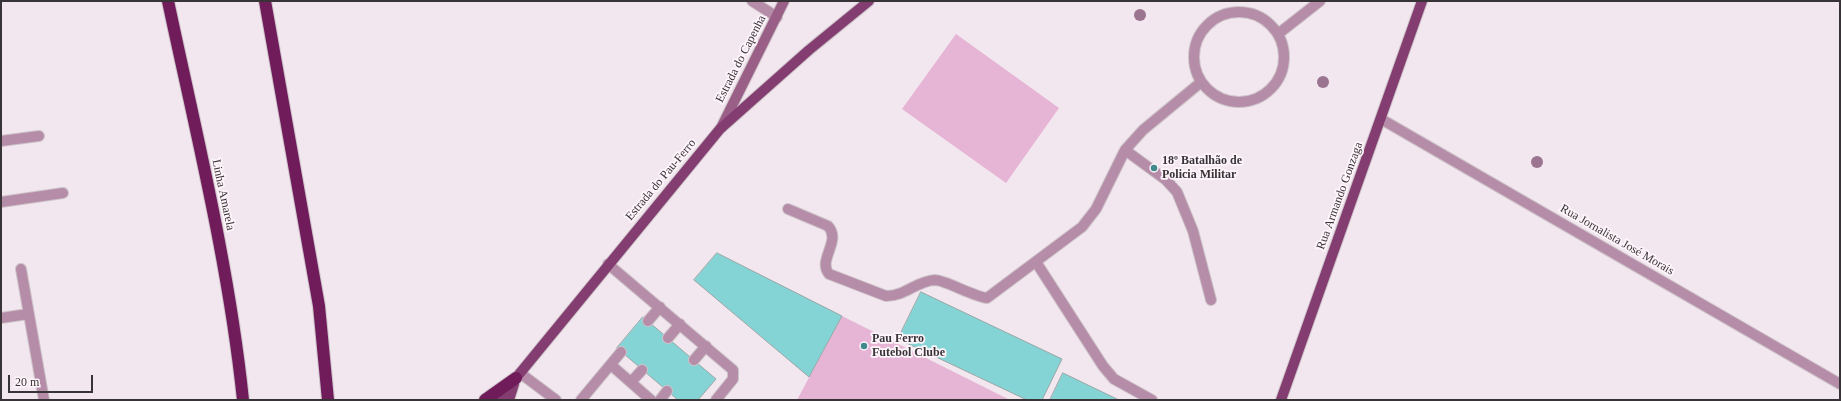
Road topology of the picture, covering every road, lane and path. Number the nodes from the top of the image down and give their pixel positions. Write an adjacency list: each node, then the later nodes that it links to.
1 (168, 1): 38 (highway, Linha Amarela)
2 (265, 1): 40 (highway)
3 (752, 1): 8 (street)
4 (784, 1): 8 (street, Estrada do Capenha)
5 (869, 1): 12 (main road, Estrada do Pau-Ferro)
6 (1320, 1): 9 (street)
7 (1420, 4): 11 (main road, Rua Armando Gonzaga)
8 (777, 17): 12 (street, Estrada do Capenha)
9 (1278, 34): 10 (street); 10 (street)
10 (1200, 83): 15 (street)
11 (1381, 119): 36 (street, Rua Jornalista José Morais); 50 (main road, Rua Armando Gonzaga)
12 (720, 129): 20 (main road, Estrada do Pau-Ferro)
13 (39, 136): 14 (street)
14 (1, 141)
15 (1125, 150): 19 (street); 22 (street)
16 (63, 193): 17 (street)
17 (1, 202)
18 (788, 208): 19 (street)
19 (1036, 262): 49 (street)
20 (608, 264): 23 (street); 34 (main road, Estrada do Pau-Ferro)
21 (21, 269): 24 (street)
22 (1211, 300)
23 (660, 307): 26 (street); 27 (street)
24 (28, 314): 25 (street); 39 (street)
25 (1, 318)
26 (648, 321)
27 (680, 324): 28 (street); 29 (street)
28 (668, 338)
29 (706, 346): 31 (street); 48 (street)
30 (621, 352): 32 (street)
31 (694, 360)
32 (611, 365): 35 (street); 45 (street)
33 (642, 370): 35 (street)
34 (518, 375): 41 (highway); 42 (main road, Estrada do Pau-Ferro); 43 (main road); 44 (street)
35 (631, 382): 46 (street)
36 (1840, 384)
37 (668, 391): 47 (street)
38 (242, 398)
39 (44, 400)
40 (328, 400)
41 (484, 400)
42 (498, 400)
43 (509, 400)
44 (556, 400)
45 (581, 400)
46 (651, 400)
47 (660, 400)
48 (716, 400)
49 (1152, 400)
50 (1281, 400)

